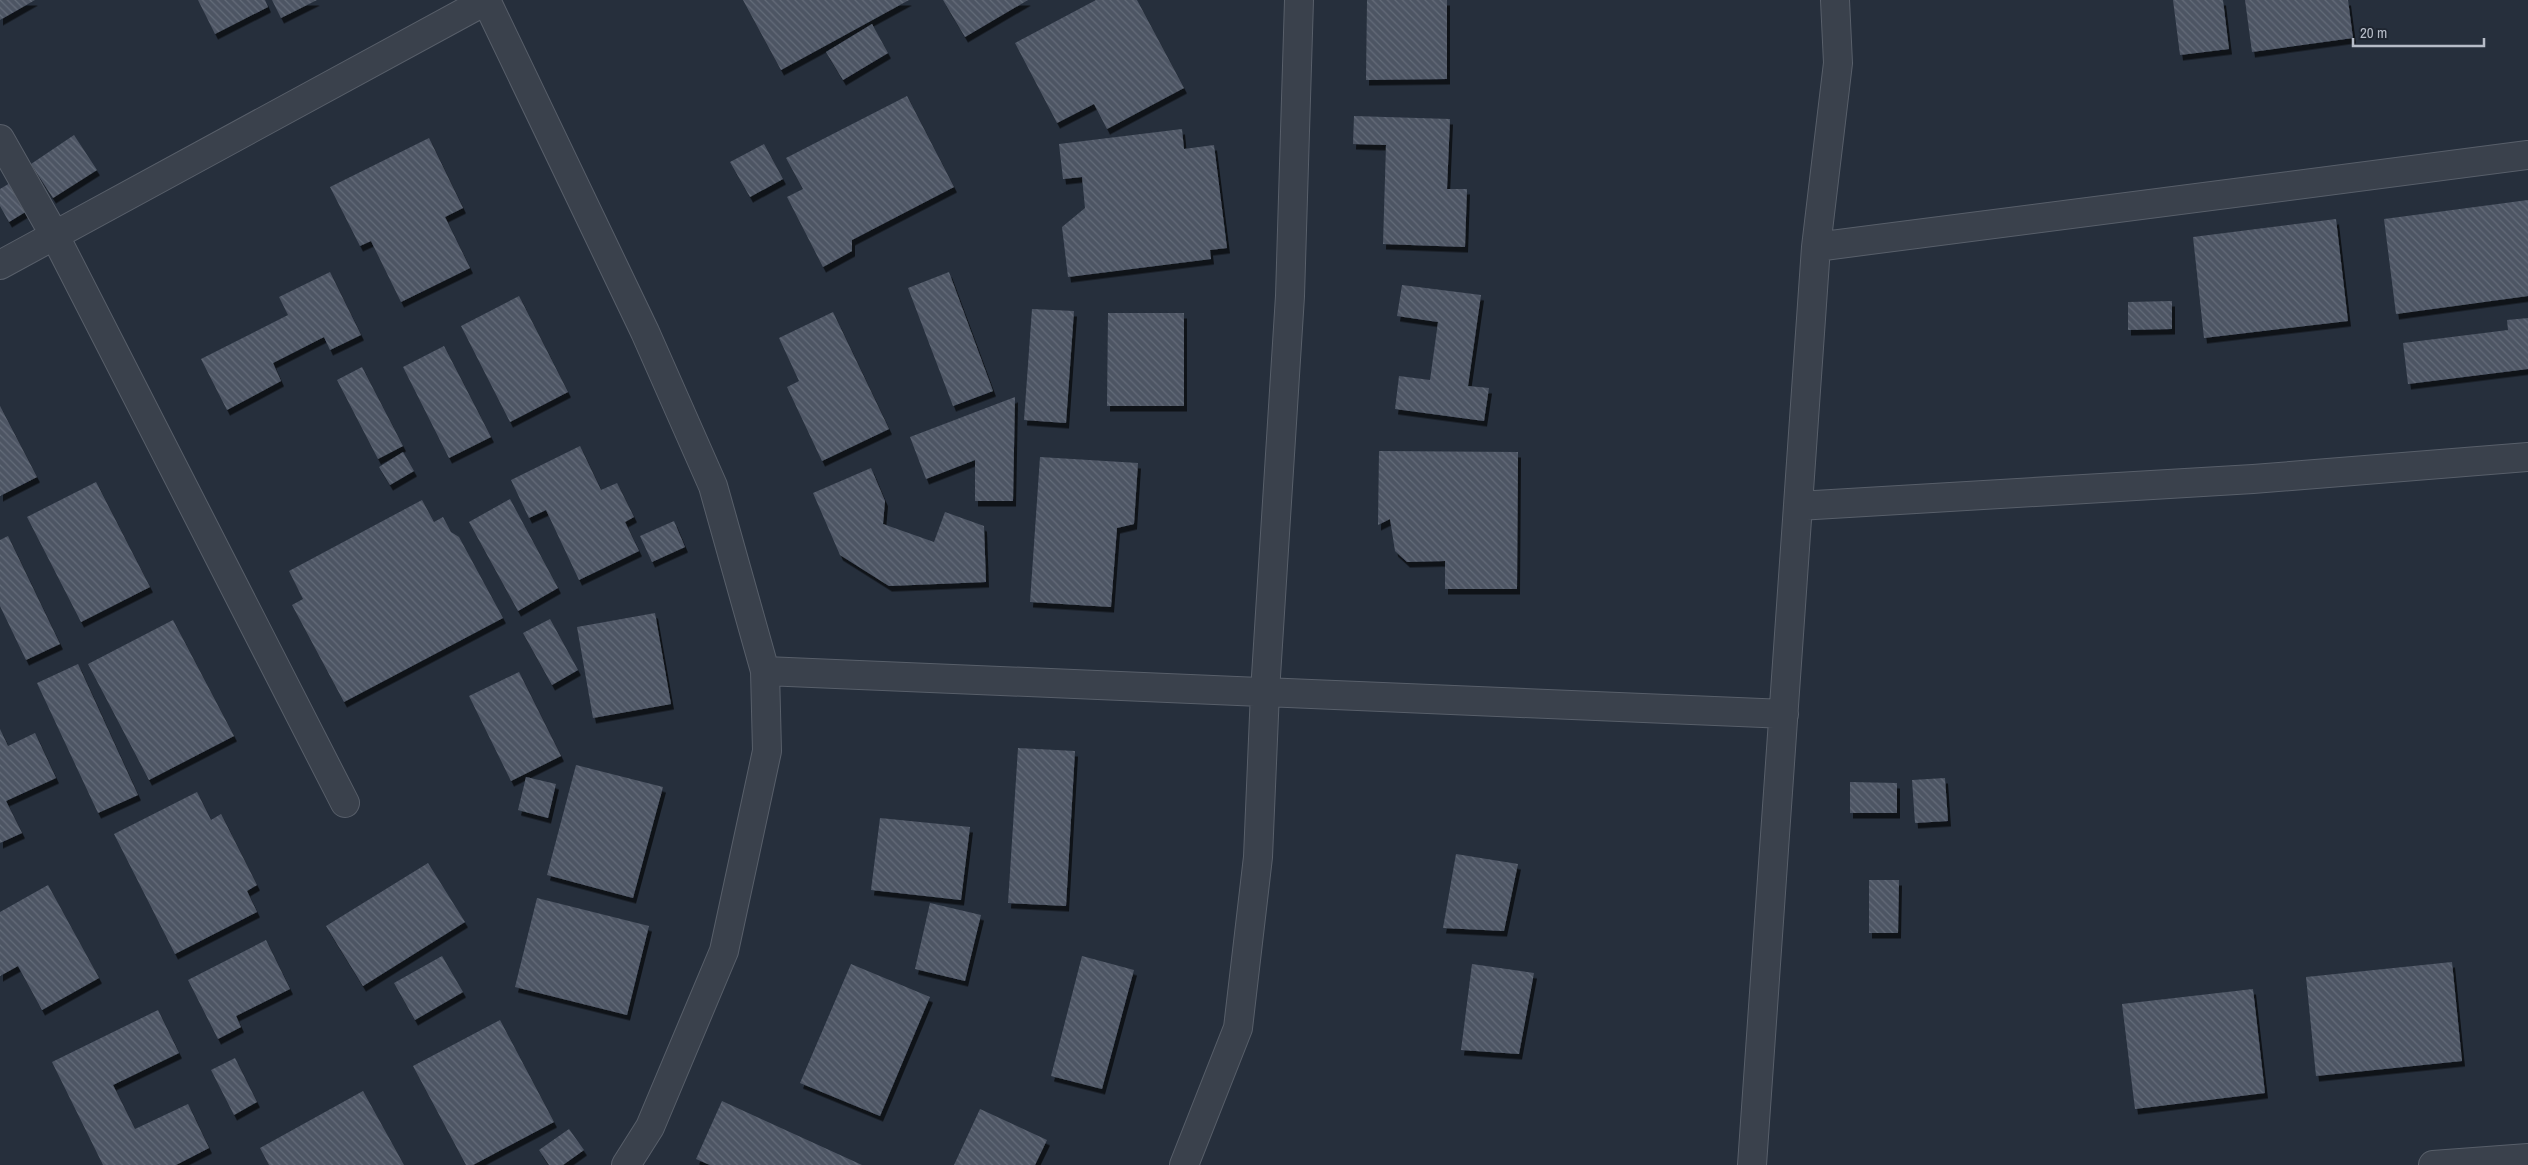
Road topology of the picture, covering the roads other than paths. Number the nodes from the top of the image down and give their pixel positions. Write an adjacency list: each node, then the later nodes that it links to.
1 (487, 0): 6 (street); 11 (street)
2 (1299, 0): 12 (street)
3 (1835, 0): 7 (street)
4 (0, 139): 6 (street)
5 (2528, 155): 7 (street)
6 (55, 236): 8 (street); 14 (street)
7 (1816, 247): 10 (street)
8 (0, 265)
9 (2528, 457): 10 (street)
10 (1798, 506): 13 (street)
11 (765, 671): 12 (street); 16 (street)
12 (1265, 692): 13 (street); 17 (street)
13 (1784, 714): 18 (street)
14 (345, 804)
15 (2528, 1158): 19 (street)
16 (626, 1165)
17 (1184, 1165)
18 (1752, 1165)
19 (2433, 1165)

